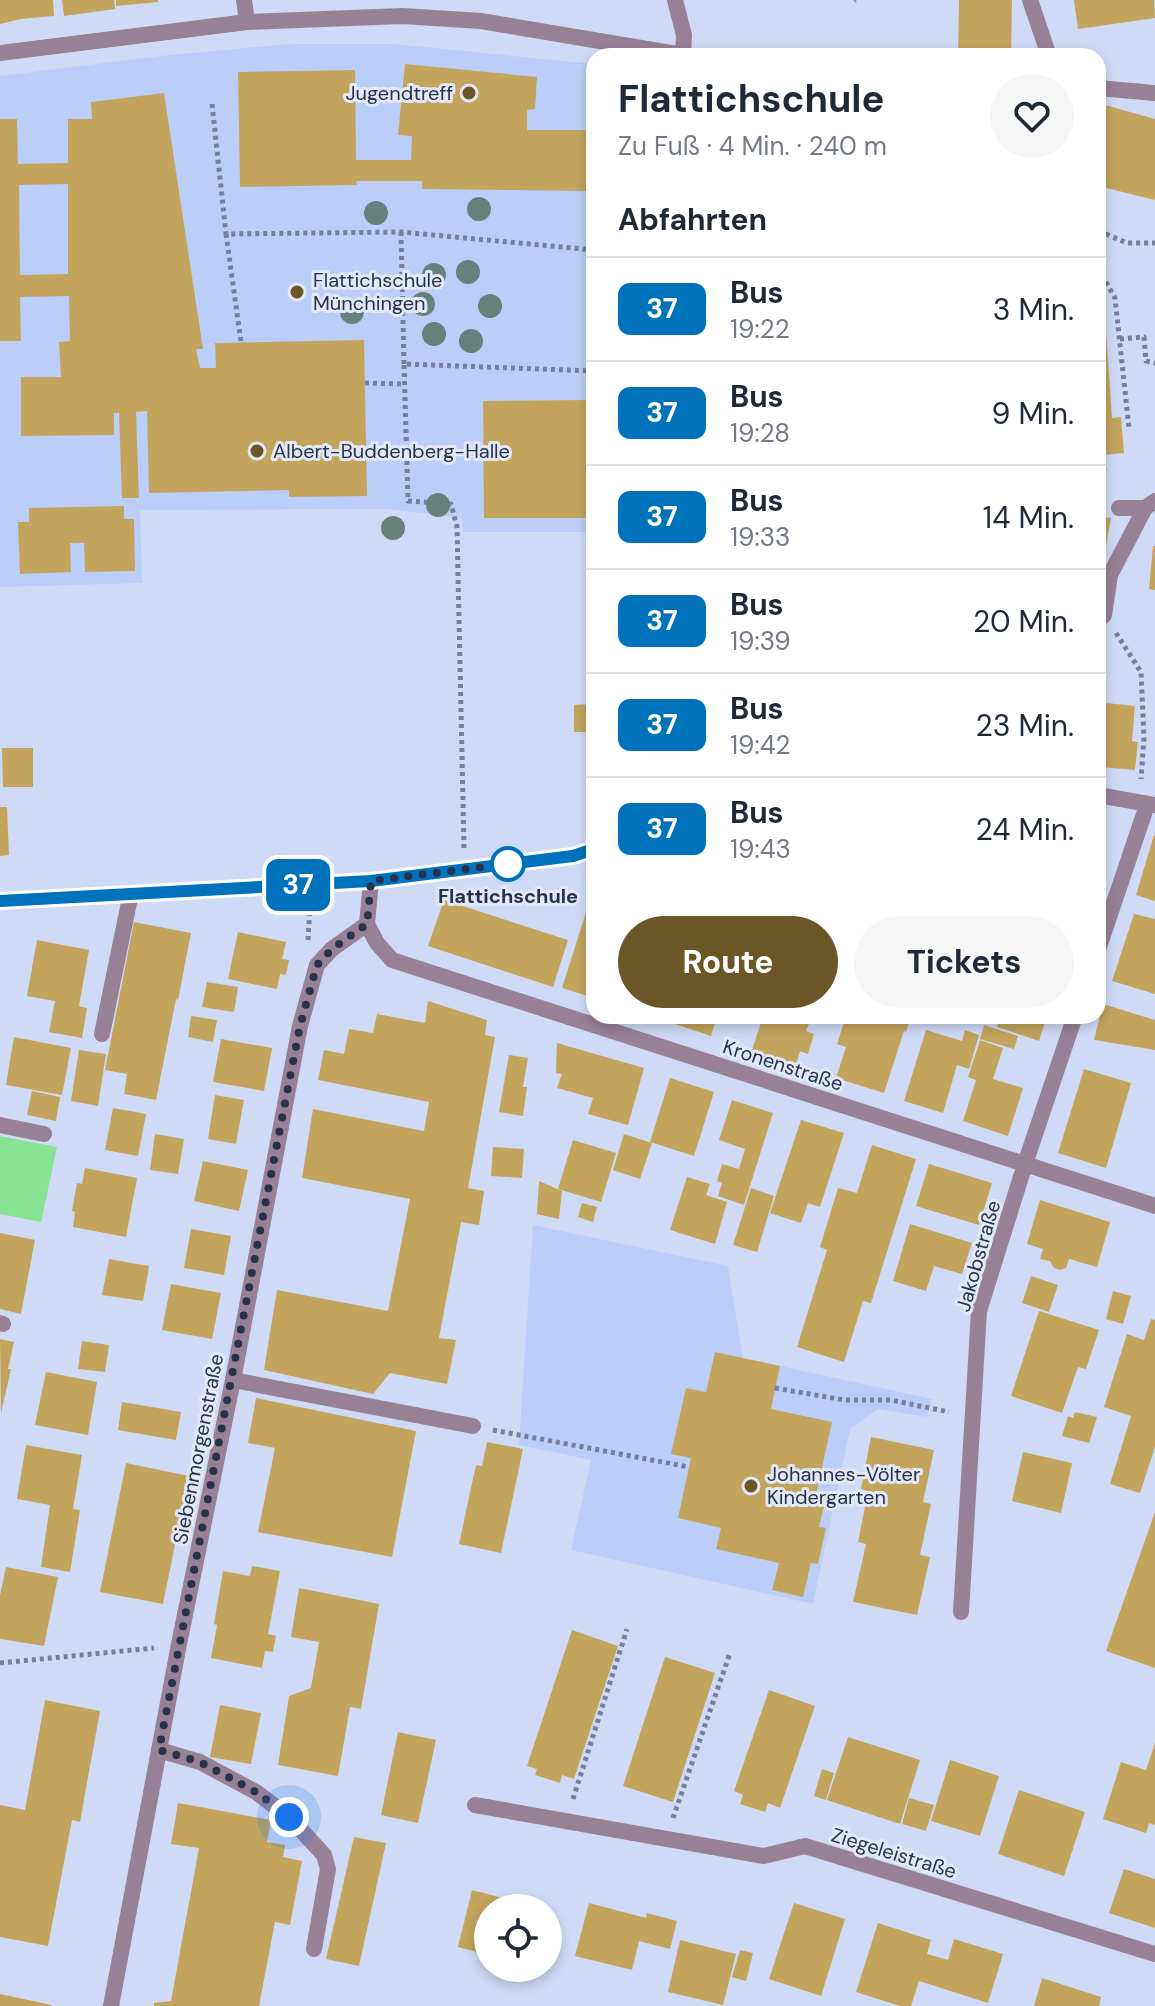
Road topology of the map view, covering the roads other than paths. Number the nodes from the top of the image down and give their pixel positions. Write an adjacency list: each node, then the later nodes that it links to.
1 (244, 0): 4 (street)
2 (675, 0): 6 (street)
3 (1030, 0): 7 (street)
4 (247, 22): 5 (street); 8 (street)
5 (639, 48)
6 (685, 48)
7 (1046, 48)
8 (0, 53)
9 (1106, 89): 10 (street)
10 (1155, 93)
11 (1150, 505): 12 (street); 13 (street)
12 (1119, 508)
13 (1106, 594)
14 (1106, 796): 15 (street)
15 (1147, 804): 21 (street)
16 (586, 852): 17 (street)
17 (371, 881): 18 (street); 20 (street)
18 (131, 893): 19 (street); 25 (street)
19 (0, 901)
20 (367, 924): 22 (street, Kronenstraße); 30 (street, Siebenmorgenstraße)
21 (1106, 926)
22 (586, 1023)
23 (591, 1024): 28 (street, Kronenstraße)
24 (1072, 1024): 28 (street, Jakobstraße)
25 (102, 1034)
26 (0, 1125): 27 (street)
27 (44, 1134)
28 (1025, 1164): 29 (street, Kronenstraße); 32 (street, Jakobstraße)
29 (1155, 1206)
30 (233, 1380): 31 (street); 33 (street, Siebenmorgenstraße)
31 (473, 1426)
32 (961, 1612)
33 (159, 1750): 35 (street); 37 (street, Siebenmorgenstraße)
34 (475, 1805): 36 (street, Ziegeleistraße)
35 (314, 1949)
36 (1155, 1954)
37 (111, 2006)

